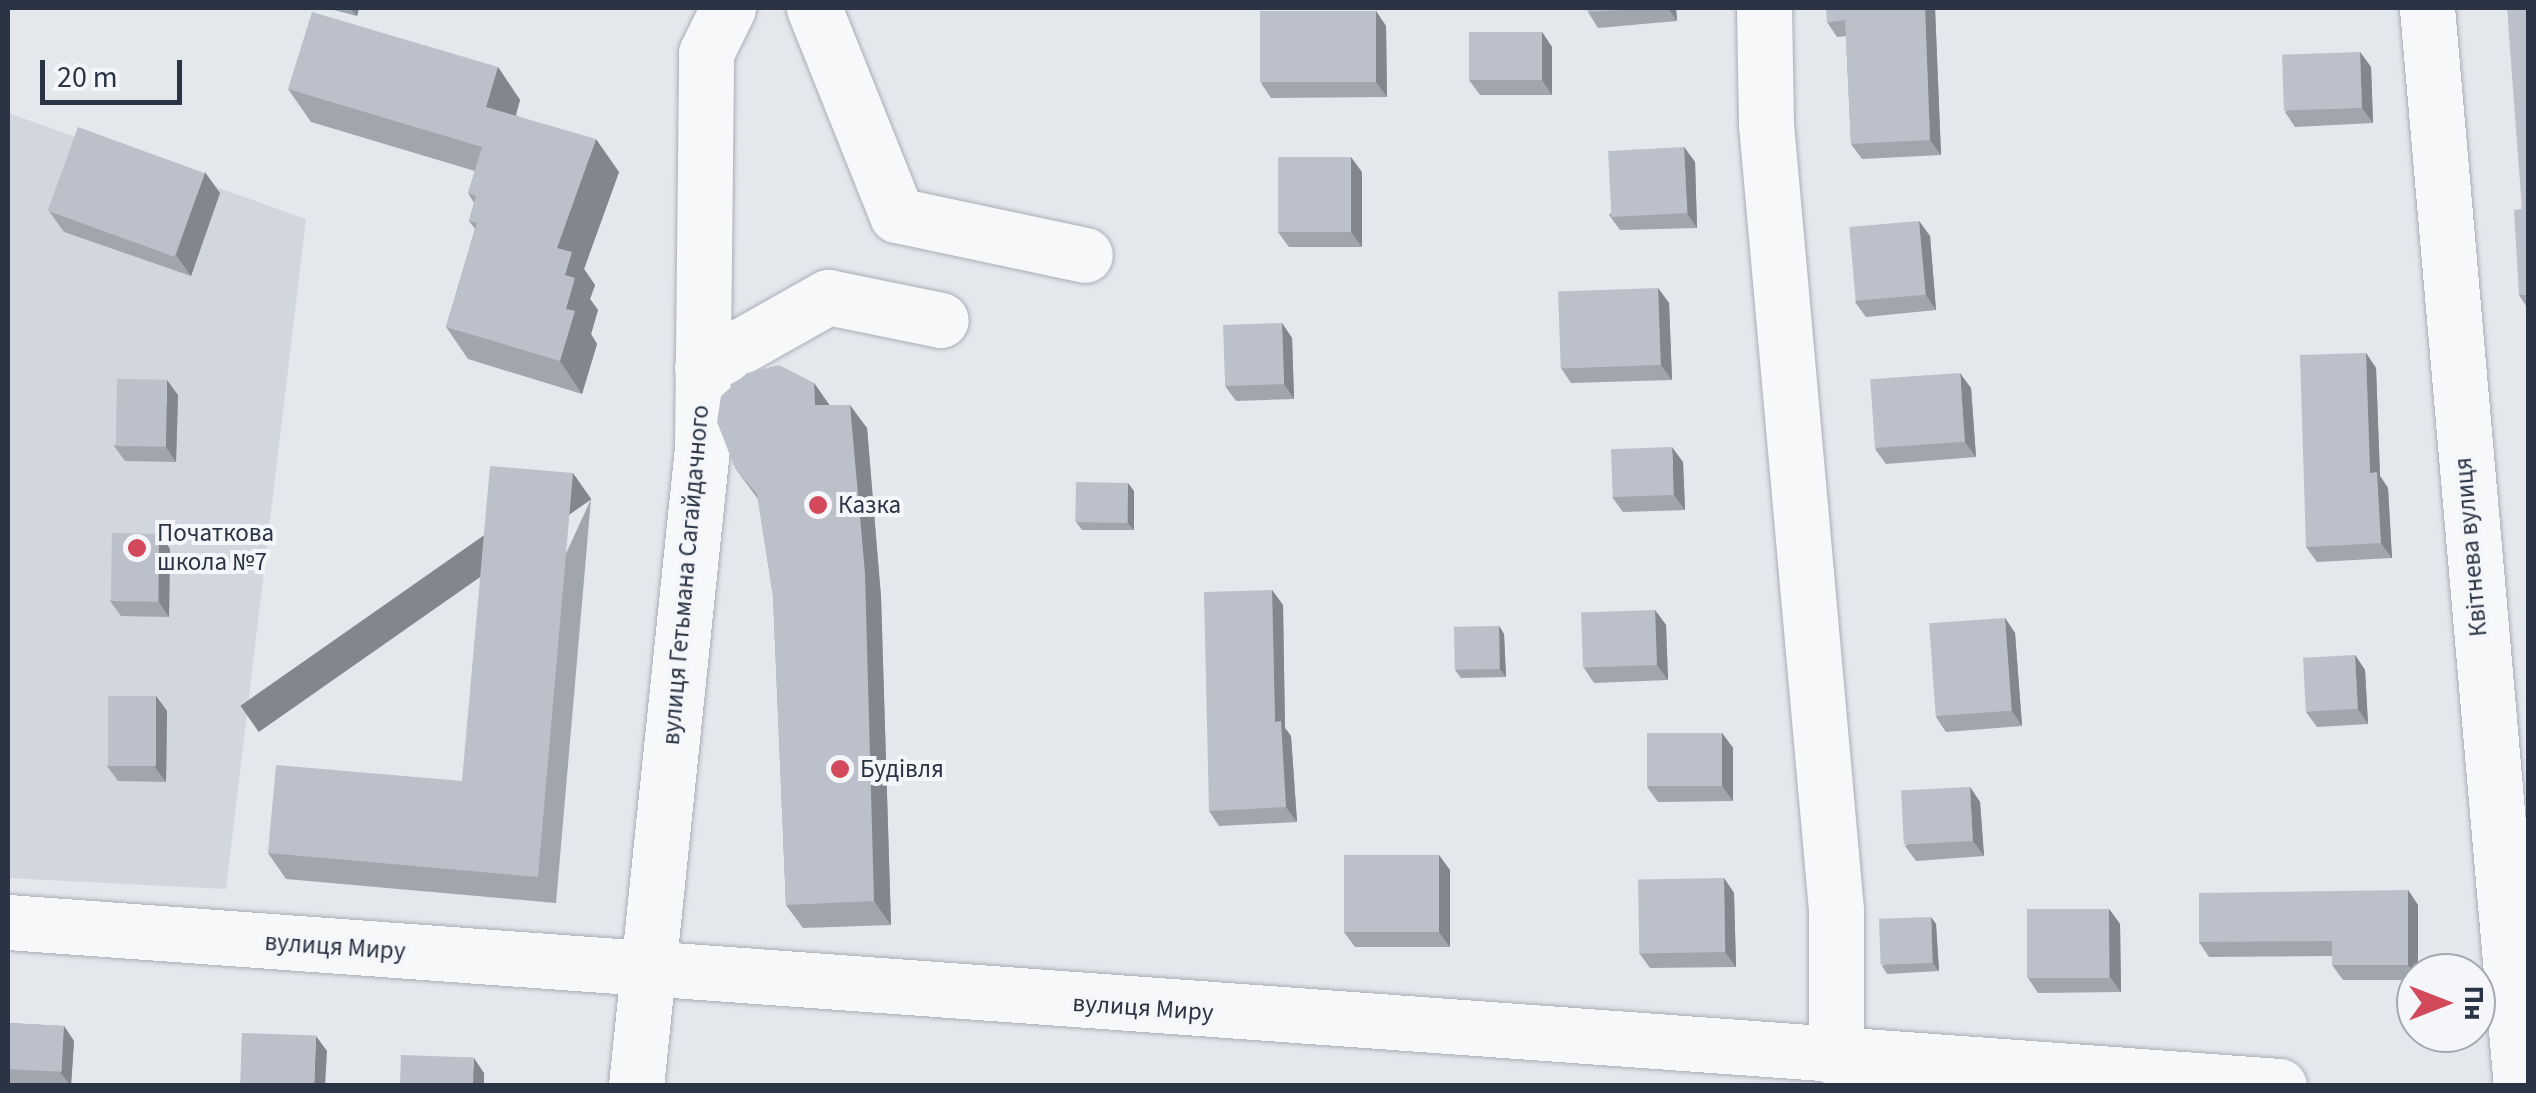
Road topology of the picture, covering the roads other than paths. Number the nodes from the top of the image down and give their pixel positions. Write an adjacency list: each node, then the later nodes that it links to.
1 (728, 8): 7 (street, вулиця Гетьмана Сагайдачного)
2 (814, 8): 5 (street)
3 (1764, 8): 10 (street)
4 (2427, 8): 13 (street, Квітнева вулиця)
5 (1085, 256)
6 (941, 320): 7 (street)
7 (702, 368): 9 (street, вулиця Гетьмана Сагайдачного)
8 (8, 922): 9 (street, вулиця Миру)
9 (648, 971): 10 (street, вулиця Миру); 11 (street, вулиця Гетьмана Сагайдачного)
10 (1836, 1058): 12 (street, вулиця Миру)
11 (636, 1086)
12 (2279, 1086)
13 (2521, 1086)

